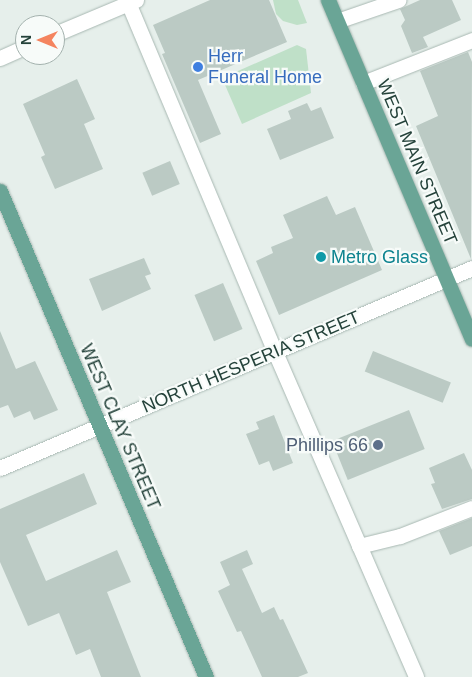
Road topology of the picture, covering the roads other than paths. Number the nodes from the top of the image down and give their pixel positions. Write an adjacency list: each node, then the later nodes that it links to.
1 (328, 0): 4 (main road, WEST MAIN STREET)
2 (398, 0): 4 (street)
3 (131, 1): 5 (street); 14 (street)
4 (337, 21): 9 (main road, WEST MAIN STREET)
5 (65, 30)
6 (472, 40): 9 (street)
7 (15, 51): 8 (street)
8 (0, 58)
9 (363, 83): 12 (main road, WEST MAIN STREET)
10 (0, 191): 15 (main road, WEST CLAY STREET)
11 (472, 268): 12 (street, NORTH HESPERIA STREET)
12 (446, 279): 13 (main road, WEST MAIN STREET); 14 (street, NORTH HESPERIA STREET)
13 (472, 339)
14 (275, 352): 15 (street, NORTH HESPERIA STREET); 18 (street)
15 (99, 428): 16 (street, NORTH HESPERIA STREET); 19 (main road, WEST CLAY STREET)
16 (0, 468)
17 (472, 508): 18 (street)
18 (359, 546): 20 (street)
19 (206, 677)
20 (416, 677)

